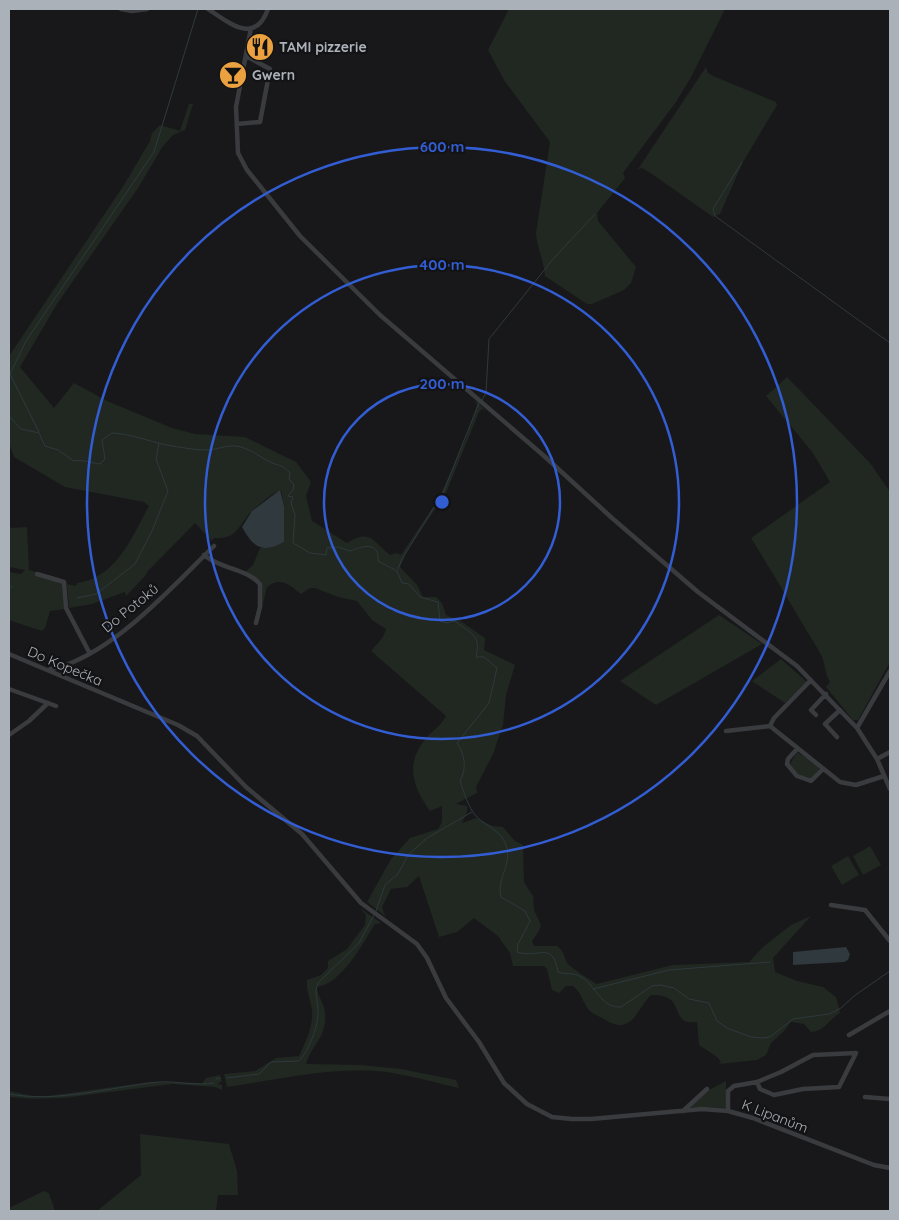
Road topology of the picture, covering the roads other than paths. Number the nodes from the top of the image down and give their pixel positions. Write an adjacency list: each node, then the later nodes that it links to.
1 (121, 9): 2 (street)
2 (147, 9)
3 (208, 9): 5 (street)
4 (268, 9): 5 (street)
5 (251, 28): 6 (street)
6 (246, 56): 7 (street); 7 (street)
7 (237, 124): 16 (street)
8 (214, 546): 9 (street, Do Potoků)
9 (204, 556): 11 (street); 12 (street, Do Potoků)
10 (37, 574): 12 (street)
11 (256, 623)
12 (89, 652): 14 (street, Do Potoků)
13 (9, 655): 14 (street, Do Kopečka)
14 (48, 670): 35 (street, Do Kopečka)
15 (890, 671): 24 (street)
16 (811, 680): 18 (street); 23 (street)
17 (9, 689): 19 (street)
18 (826, 694): 21 (street); 22 (street)
19 (48, 703): 20 (street); 26 (street)
20 (56, 706)
21 (840, 710): 24 (street); 27 (street)
22 (816, 715)
23 (770, 726): 25 (street); 28 (street)
24 (857, 728): 30 (street)
25 (726, 731)
26 (9, 735)
27 (838, 737)
28 (797, 748): 31 (street); 31 (street)
29 (890, 752): 30 (street)
30 (877, 759): 32 (street)
31 (823, 769): 32 (street)
32 (884, 776): 33 (street)
33 (890, 789)
34 (830, 905): 36 (street)
35 (370, 912): 43 (street, K Lipanům)
36 (890, 941)
37 (890, 1011): 38 (street)
38 (849, 1035)
39 (757, 1082): 39 (street); 44 (street)
40 (706, 1089): 43 (street)
41 (865, 1097): 42 (street)
42 (890, 1099)
43 (683, 1111): 44 (street, K Lipanům)
44 (728, 1111): 45 (street, K Lipanům)
45 (890, 1168)

